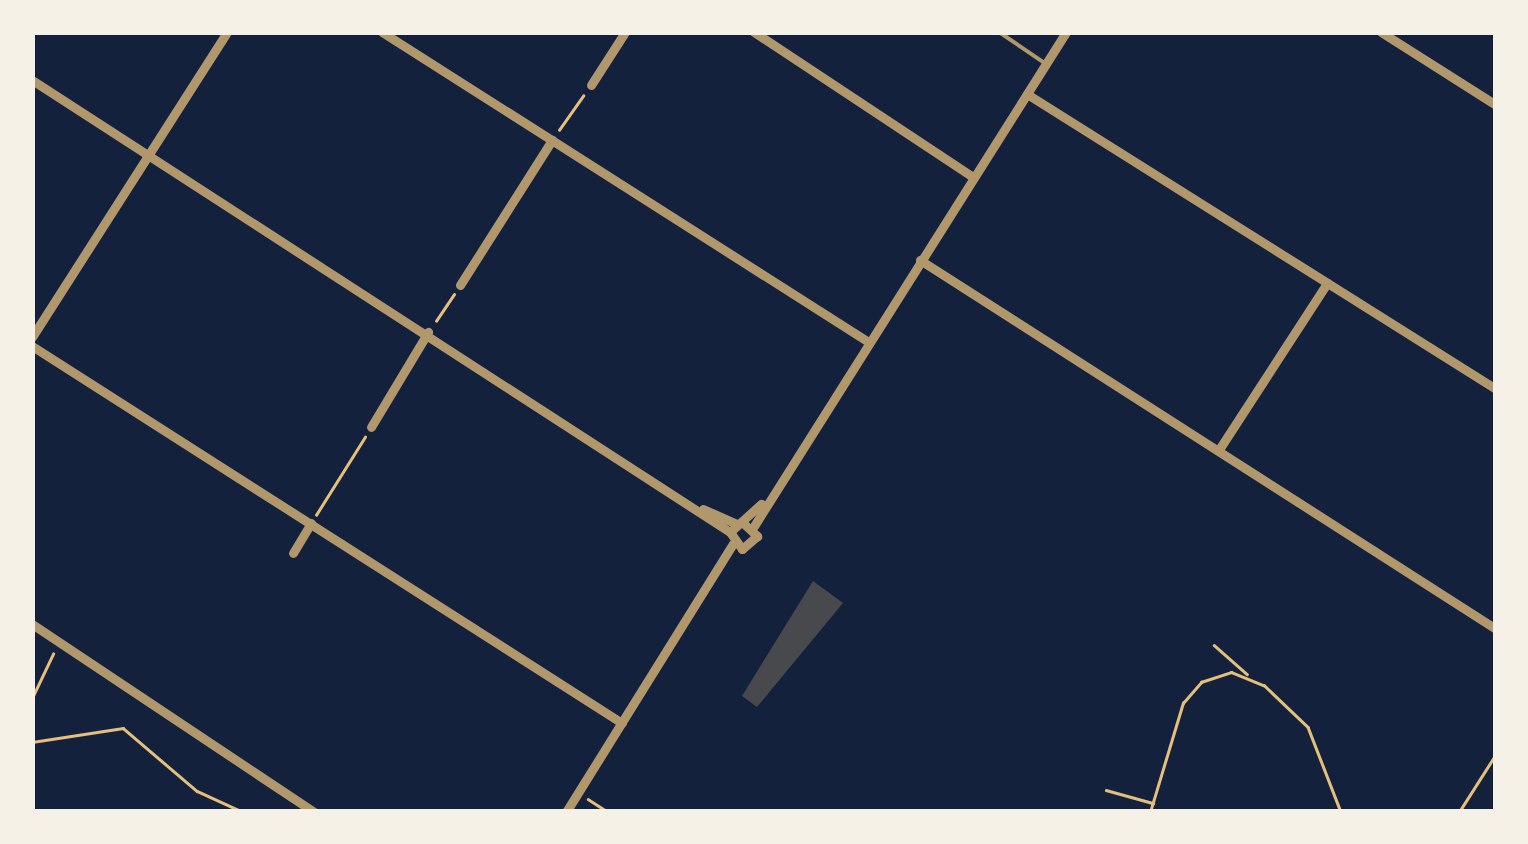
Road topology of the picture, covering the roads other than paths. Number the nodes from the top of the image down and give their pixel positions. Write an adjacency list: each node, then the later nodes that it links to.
1 (227, 32): 14 (street)
2 (382, 32): 13 (street)
3 (625, 32): 10 (street)
4 (754, 32): 15 (street)
5 (1000, 32): 8 (lane)
6 (1066, 32): 8 (street)
7 (1381, 32): 12 (street)
8 (1046, 64): 11 (street)
9 (32, 80): 14 (street)
10 (591, 84)
11 (1027, 94): 15 (street); 17 (street)
12 (1496, 106)
13 (552, 140): 18 (street); 21 (street)
14 (149, 156): 19 (street); 20 (street)
15 (973, 176): 16 (street)
16 (920, 260): 21 (street); 25 (street)
17 (1327, 283): 23 (street); 25 (street)
18 (460, 285)
19 (428, 332): 24 (street); 28 (street)
20 (32, 337)
21 (866, 340): 26 (street)
22 (32, 346): 27 (street)
23 (1495, 389)
24 (372, 427)
25 (1220, 448): 33 (street)
26 (767, 498): 28 (street); 29 (street)
27 (311, 522): 31 (street); 34 (street)
28 (736, 526): 29 (street); 30 (street)
29 (754, 526): 30 (street)
30 (738, 547): 34 (street)
31 (293, 553)
32 (32, 624): 35 (street)
33 (1496, 628)
34 (622, 722): 36 (street)
35 (314, 812)
36 (566, 812)

